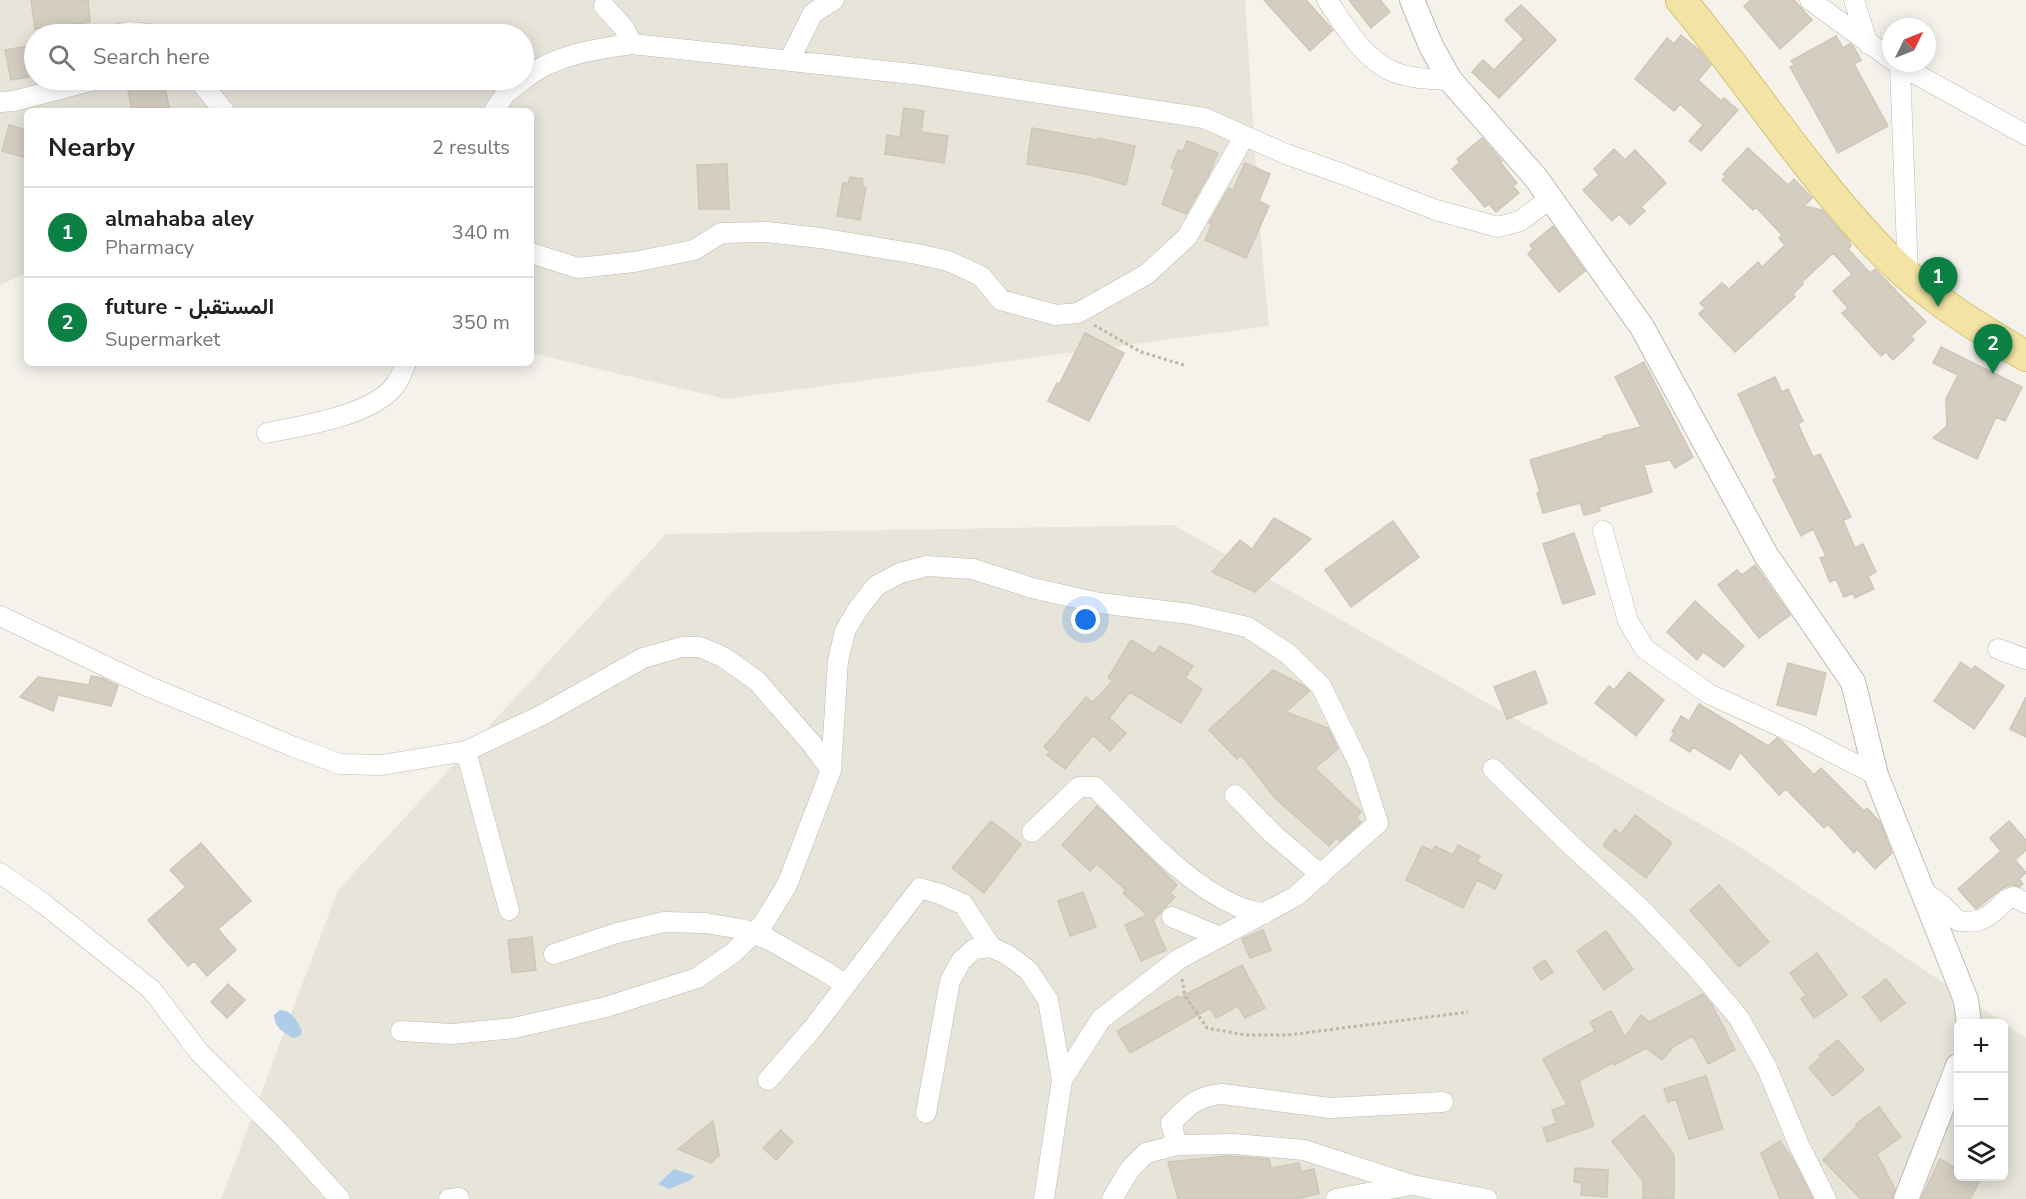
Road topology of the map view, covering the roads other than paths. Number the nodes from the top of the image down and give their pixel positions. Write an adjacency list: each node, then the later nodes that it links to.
1 (834, 0): 11 (street)
2 (1327, 0): 15 (street)
3 (1412, 0): 15 (street)
4 (1681, 0): 26 (main road)
5 (1810, 0): 9 (street)
6 (1854, 0): 9 (street)
7 (604, 6): 8 (street)
8 (632, 44): 11 (street); 14 (street)
9 (1868, 44): 10 (street)
10 (1882, 54)
11 (789, 61): 23 (street)
12 (1897, 72): 26 (street)
13 (1912, 72): 22 (street)
14 (534, 73)
15 (1450, 80): 24 (street)
16 (56, 90): 19 (street)
17 (207, 90): 20 (street)
18 (510, 90): 21 (street)
19 (0, 102)
20 (222, 108)
21 (496, 108)
22 (2026, 135)
23 (1244, 137): 24 (street); 25 (street)
24 (1551, 198): 37 (street)
25 (534, 254)
26 (1908, 275): 27 (main road)
27 (2026, 356)
28 (405, 366): 29 (street)
29 (267, 433)
30 (1603, 531): 37 (street)
31 (0, 616): 34 (street)
32 (1998, 649): 33 (street)
33 (2026, 659)
34 (466, 752): 36 (street); 44 (street)
35 (1493, 769): 66 (street)
36 (831, 770): 41 (street); 47 (street)
37 (1876, 776): 42 (street)
38 (1235, 795): 41 (street)
39 (1032, 832): 45 (street)
40 (0, 873): 61 (street)
41 (1321, 874): 45 (street)
42 (1922, 890): 43 (street); 52 (street)
43 (2026, 903)
44 (509, 910)
45 (1264, 914): 48 (street)
46 (1172, 917): 48 (street)
47 (753, 933): 50 (street); 51 (street); 53 (street)
48 (1220, 937): 56 (street)
49 (991, 947): 51 (street); 56 (street); 58 (street)
50 (554, 954)
51 (846, 985): 55 (street)
52 (1968, 1019)
53 (401, 1031)
54 (1956, 1073): 67 (street)
55 (768, 1080)
56 (1062, 1080): 62 (street)
57 (1443, 1102): 59 (street)
58 (926, 1113)
59 (1177, 1145): 60 (street); 63 (street)
60 (1412, 1185): 64 (street); 65 (street)
61 (340, 1199)
62 (1044, 1199)
63 (1112, 1199)
64 (1336, 1199)
65 (1487, 1199)
66 (1826, 1199)
67 (1906, 1199)

